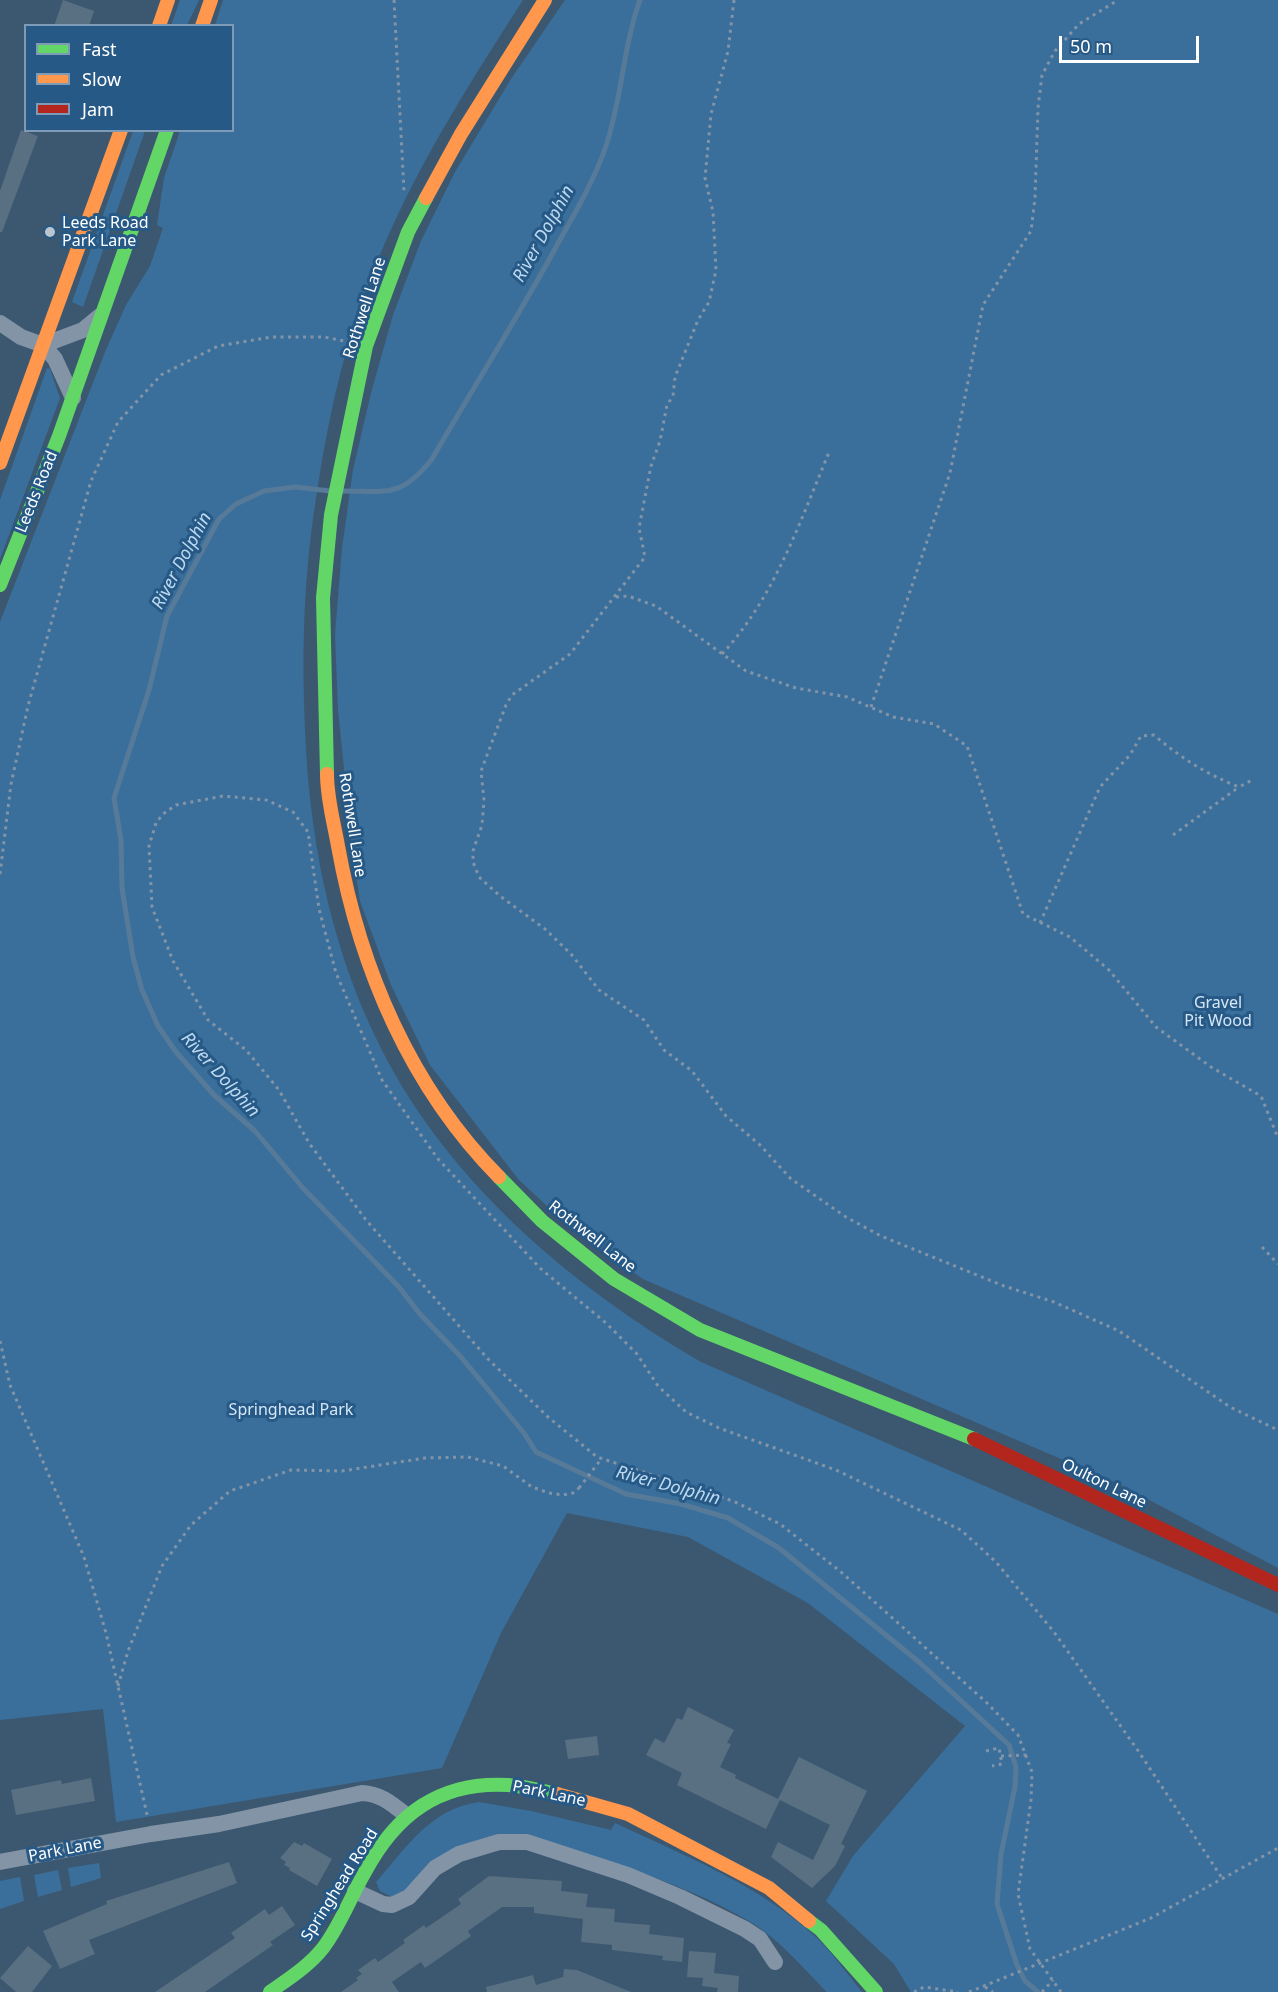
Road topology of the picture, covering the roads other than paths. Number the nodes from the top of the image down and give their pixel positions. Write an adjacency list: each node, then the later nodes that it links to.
1 (168, 0): 4 (main road)
2 (211, 0): 5 (main road)
3 (545, 0): 14 (main road, Rothwell Lane)
4 (160, 24)
5 (203, 24)
6 (120, 132): 10 (main road)
7 (165, 132): 8 (main road, Leeds Road)
8 (103, 314): 10 (street); 11 (main road, Leeds Road)
9 (1, 326): 10 (street)
10 (43, 345): 11 (street); 12 (main road)
11 (73, 398): 13 (main road, Leeds Road)
12 (0, 464)
13 (0, 585)
14 (915, 1415): 15 (main road, Oulton Lane)
15 (1278, 1585)
16 (406, 1815): 17 (street, Park Lane); 18 (main road, Springhead Road); 21 (main road, Park Lane)
17 (0, 1862)
18 (355, 1891): 19 (street); 20 (main road, Springhead Road)
19 (775, 1962)
20 (270, 1992)
21 (876, 1992)

